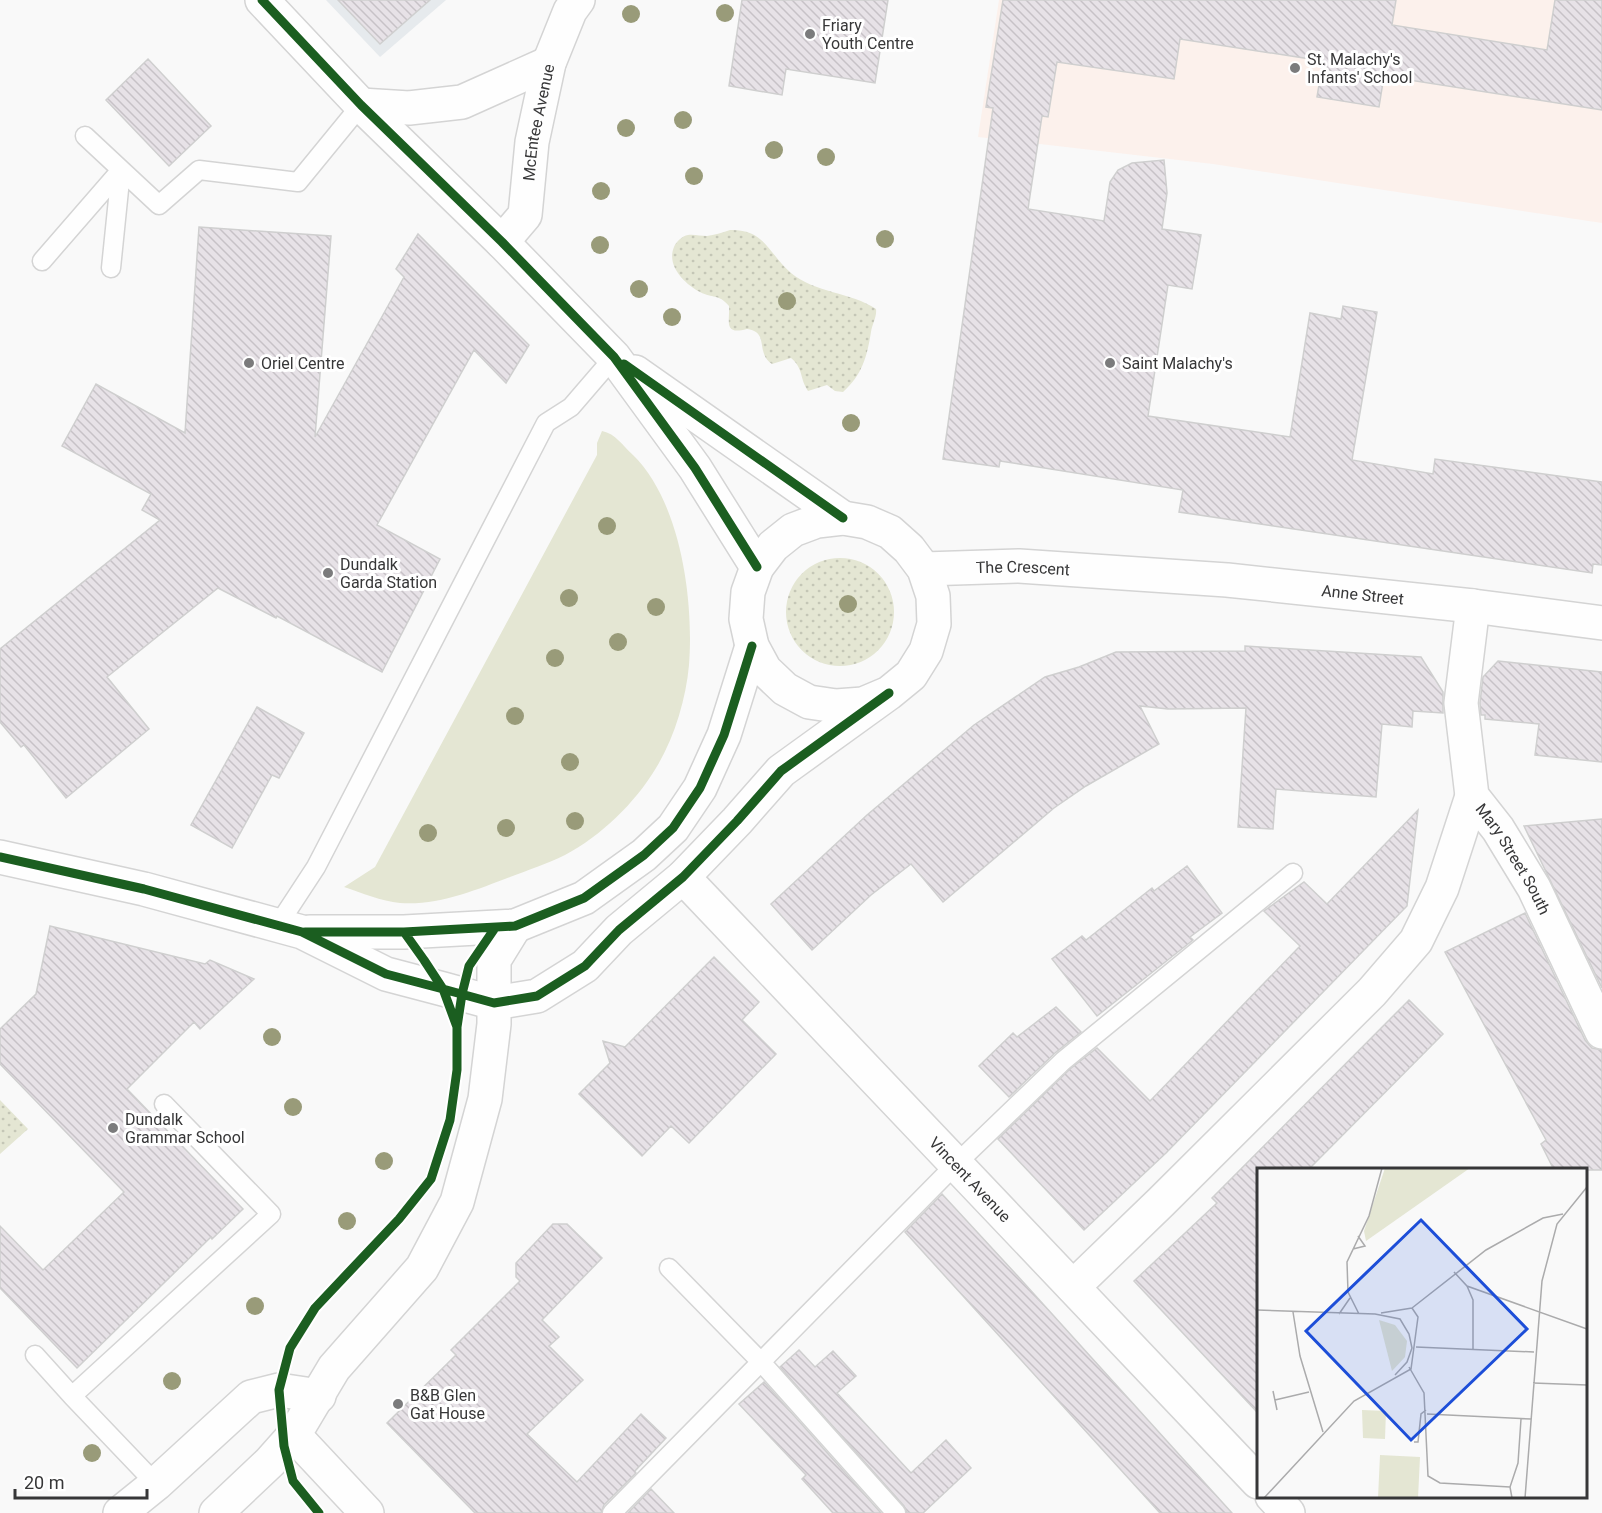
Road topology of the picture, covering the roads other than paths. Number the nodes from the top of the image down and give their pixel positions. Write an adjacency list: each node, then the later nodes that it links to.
1 (262, 0): 4 (main road)
2 (578, 0): 3 (main road, McEntee Avenue)
3 (549, 63): 4 (main road); 7 (main road, McEntee Avenue)
4 (361, 105): 6 (lane); 7 (main road)
5 (85, 136): 6 (lane)
6 (121, 170): 8 (lane); 9 (lane)
7 (502, 242): 10 (main road)
8 (42, 261)
9 (111, 268)
10 (614, 357): 11 (main road); 12 (main road); 24 (lane)
11 (843, 518): 12 (main road); 13 (main road)
12 (757, 567): 17 (main road)
13 (924, 569): 14 (main road, The Crescent); 18 (main road)
14 (1121, 573): 15 (main road, Anne Street)
15 (1473, 606): 16 (main road, Anne Street); 19 (main road, Mary Street South)
16 (1602, 622)
17 (752, 646): 18 (main road); 23 (main road)
18 (889, 693): 22 (main road)
19 (1472, 796): 26 (main road, Mary Street South); 30 (main road)
20 (0, 857): 24 (main road)
21 (1293, 873): 28 (lane)
22 (684, 876): 25 (main road); 28 (main road, Vincent Avenue)
23 (516, 926): 24 (main road); 25 (main road)
24 (290, 928): 25 (main road)
25 (494, 1003): 34 (main road)
26 (1602, 1032)
27 (165, 1104): 33 (lane)
28 (956, 1164): 30 (main road, Vincent Avenue); 32 (lane)
29 (669, 1268): 32 (lane)
30 (1073, 1287): 36 (main road, Vincent Avenue)
31 (34, 1355): 33 (lane)
32 (761, 1362): 42 (lane); 43 (lane)
33 (72, 1396): 37 (lane)
34 (318, 1396): 35 (main road); 37 (main road)
35 (294, 1435): 40 (main road); 41 (main road)
36 (1257, 1481)
37 (156, 1484): 39 (main road)
38 (1273, 1498): 44 (main road)
39 (120, 1513)
40 (216, 1513)
41 (367, 1513)
42 (612, 1513)
43 (896, 1513)
44 (1288, 1513)

